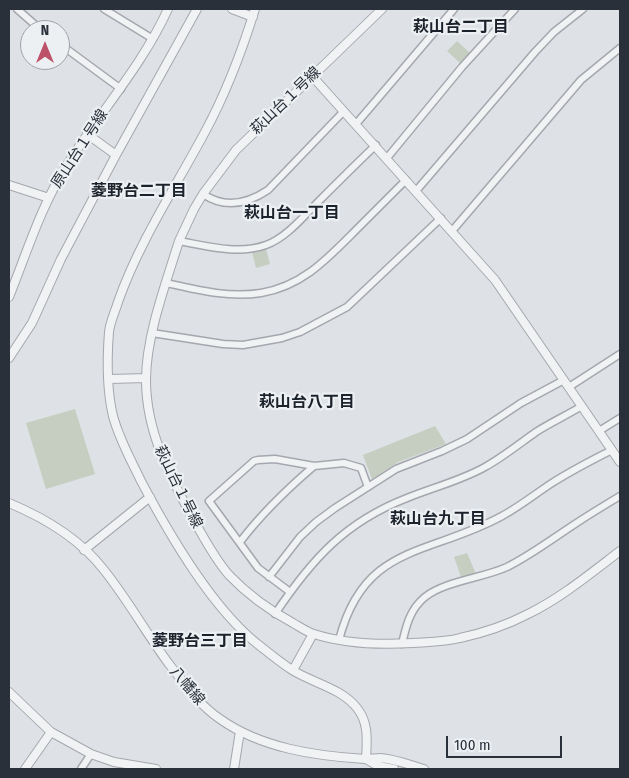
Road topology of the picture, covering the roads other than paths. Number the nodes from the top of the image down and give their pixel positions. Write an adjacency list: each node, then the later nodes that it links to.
1 (17, 9): 12 (street)
2 (104, 9): 13 (street)
3 (168, 9): 13 (street, 原山台１号線)
4 (197, 9): 22 (street)
5 (232, 9): 11 (street)
6 (255, 9): 11 (street)
7 (382, 9): 16 (street, 萩山台１号線)
8 (454, 9): 19 (street)
9 (515, 9): 23 (street)
10 (583, 9): 26 (street)
11 (252, 17): 39 (street)
12 (29, 20)
13 (153, 39): 17 (street, 原山台１号線)
14 (620, 48): 30 (street)
15 (70, 51): 17 (street)
16 (312, 76): 18 (street); 27 (street, 萩山台１号線)
17 (121, 88): 20 (street, 原山台１号線)
18 (344, 111): 19 (street); 27 (street)
19 (356, 124): 21 (street)
20 (87, 134): 22 (street); 28 (street, 原山台１号線)
21 (376, 145): 23 (street); 31 (street)
22 (116, 155): 37 (street)
23 (387, 158): 24 (street)
24 (406, 180): 26 (street); 33 (street)
25 (9, 186): 28 (street)
26 (416, 191): 29 (street)
27 (203, 194): 31 (street, 萩山台１号線)
28 (48, 198): 32 (street, 原山台１号線)
29 (441, 218): 30 (street); 35 (street)
30 (452, 231): 40 (street)
31 (179, 241): 33 (street, 萩山台１号線)
32 (12, 279): 34 (street, 原山台１号線)
33 (166, 283): 35 (street, 萩山台１号線)
34 (9, 297)
35 (152, 333): 38 (street, 萩山台１号線)
36 (620, 354): 40 (street)
37 (9, 358)
38 (146, 378): 39 (street); 56 (street, 萩山台１号線)
39 (109, 379): 49 (street)
40 (566, 384): 41 (street); 47 (street)
41 (582, 406): 43 (street); 55 (street)
42 (620, 418): 43 (street)
43 (599, 431): 44 (street)
44 (612, 450): 45 (street); 58 (street)
45 (620, 462)
46 (314, 466): 47 (street); 51 (street); 51 (street)
47 (368, 487): 54 (street)
48 (620, 496): 59 (street)
49 (150, 497): 52 (street); 60 (street)
50 (9, 504): 52 (street, 八幡線)
51 (240, 542): 54 (street)
52 (84, 550): 63 (street, 八幡線)
53 (620, 551): 59 (street, 萩山台１号線)
54 (269, 577): 55 (street)
55 (290, 592): 56 (street)
56 (275, 614): 57 (street, 萩山台１号線)
57 (313, 634): 58 (street, 萩山台１号線); 60 (street)
58 (340, 640): 59 (street, 萩山台１号線)
59 (402, 644)
60 (293, 670): 65 (street)
61 (10, 697): 62 (street)
62 (52, 732): 64 (street); 67 (street)
63 (240, 732): 65 (street, 八幡線); 70 (street)
64 (91, 754): 66 (street); 68 (street)
65 (366, 759): 71 (street, 八幡線); 72 (street, 八幡線)
66 (135, 768): 69 (street)
67 (25, 769)
68 (81, 769)
69 (156, 769)
70 (234, 769)
71 (394, 769)
72 (424, 769)

